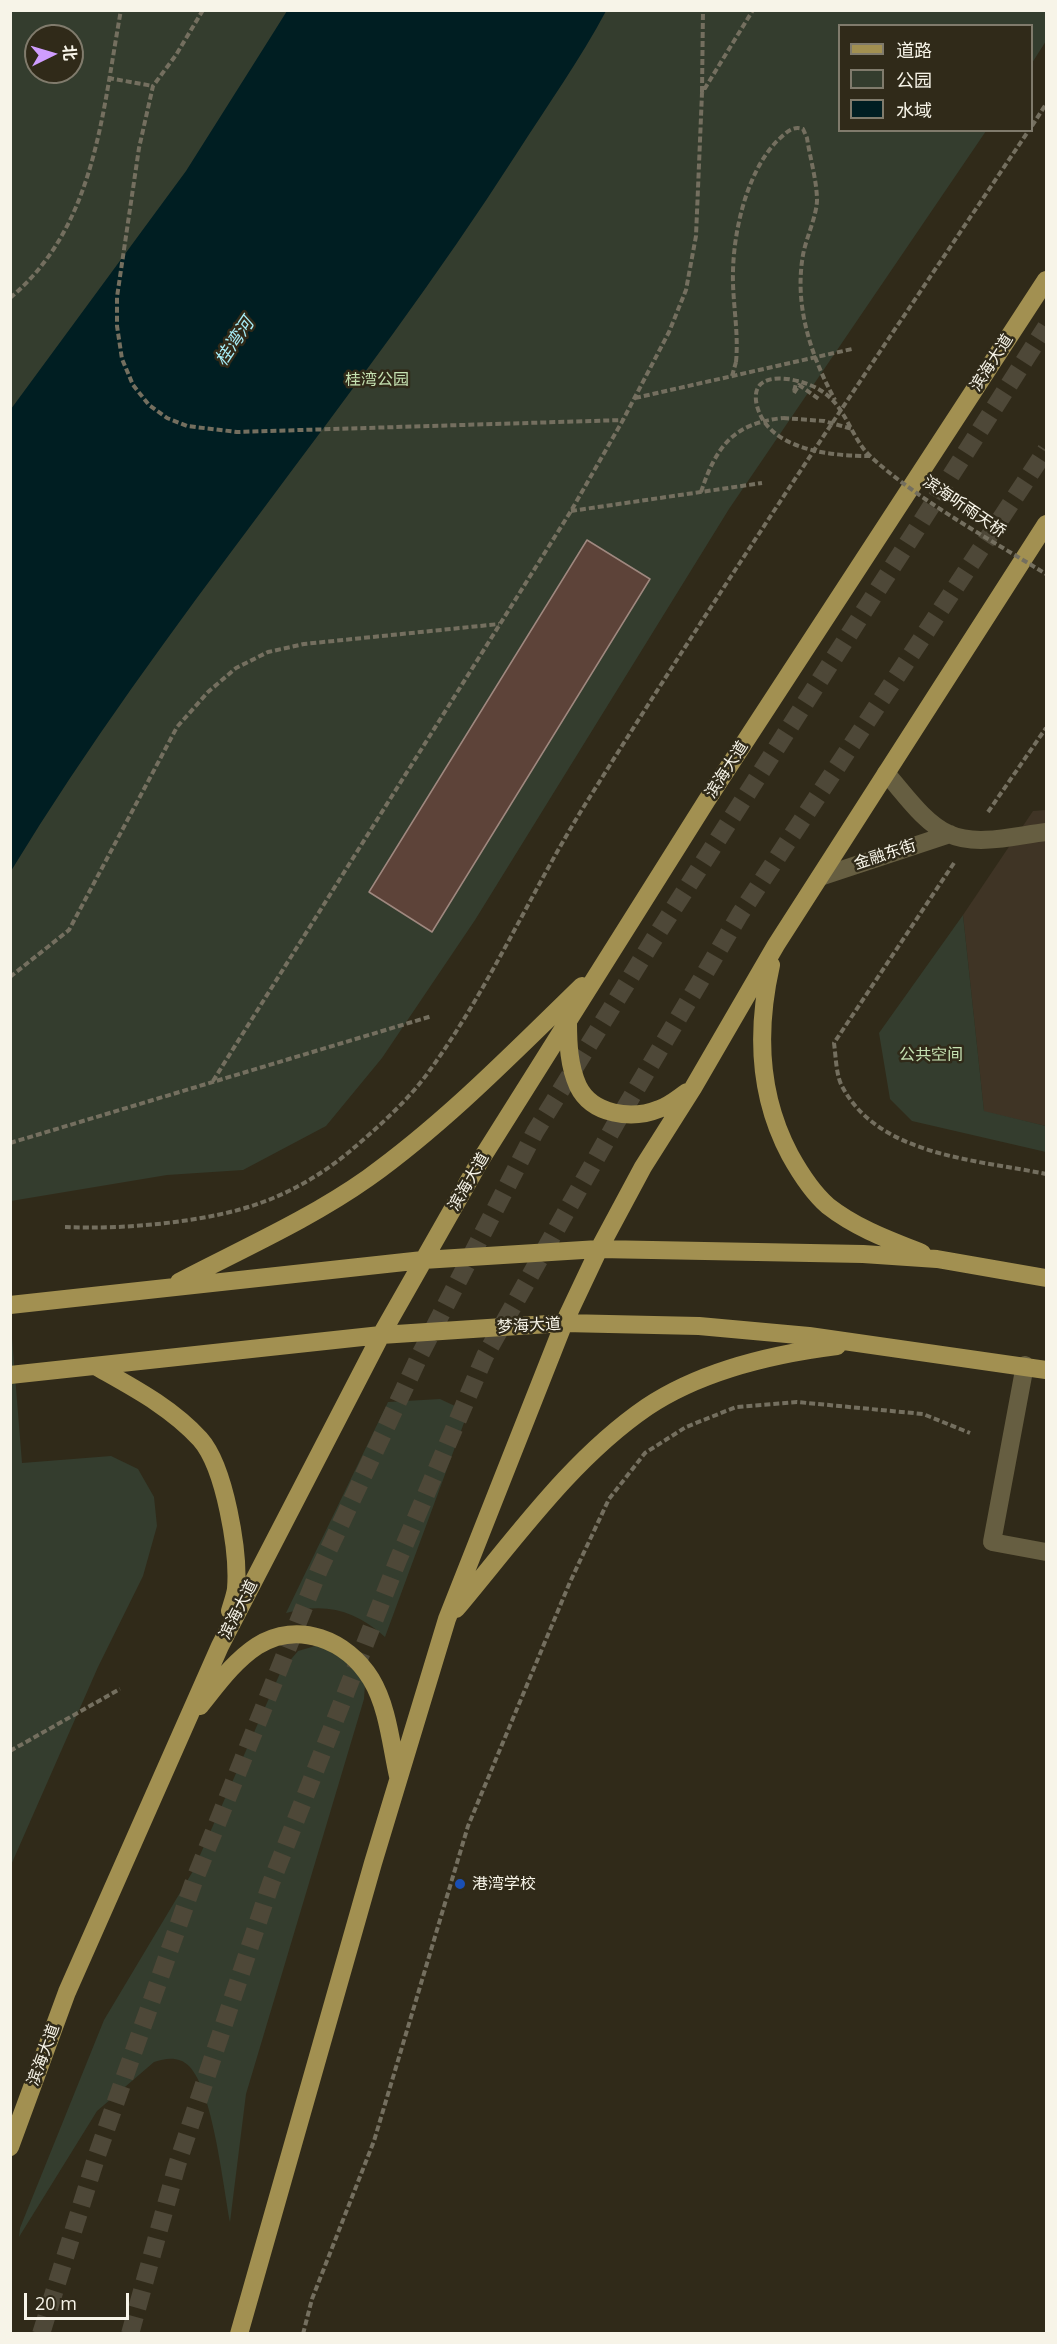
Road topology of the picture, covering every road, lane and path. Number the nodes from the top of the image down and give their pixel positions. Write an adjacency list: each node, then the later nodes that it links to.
1 (121, 10): 5 (path)
2 (203, 10): 6 (path)
3 (703, 10): 7 (path)
4 (753, 10): 7 (path)
5 (108, 78): 6 (path); 12 (path)
6 (153, 86): 19 (path)
7 (702, 93): 16 (path)
8 (1047, 104): 9 (path)
9 (1033, 125)
10 (1028, 132): 43 (path)
11 (1047, 280): 35 (main road, 滨海大道)
12 (10, 298)
13 (852, 349): 14 (path)
14 (732, 376): 16 (path); 18 (path, bridge)
15 (797, 380): 17 (path); 18 (path, 滨海听雨天桥, bridge); 21 (path, 滨海听雨天桥, bridge)
16 (635, 398): 19 (path)
17 (819, 399)
18 (835, 400): 20 (path, 滨海听雨天桥, bridge)
19 (623, 420): 24 (path)
20 (853, 429): 21 (path, 滨海听雨天桥, bridge); 23 (path, bridge)
21 (870, 456): 26 (path, 滨海听雨天桥, bridge)
22 (762, 483): 23 (path)
23 (701, 492): 24 (path)
24 (571, 511): 27 (path)
25 (1047, 524): 29 (main road)
26 (1047, 574)
27 (499, 624): 36 (path); 39 (path)
28 (1047, 728): 32 (path)
29 (886, 773): 31 (street, 金融东街); 33 (main road)
30 (1047, 832): 32 (street, 金融东街)
31 (950, 834): 32 (street, 金融东街); 33 (street, 金融东街)
32 (970, 839): 42 (path)
33 (820, 877): 34 (main road)
34 (776, 945): 40 (main road); 45 (main road)
35 (603, 966): 38 (main road, 滨海大道); 48 (main road)
36 (10, 977)
37 (432, 1016): 39 (path)
38 (568, 1022): 40 (main road); 46 (main road, 滨海大道)
39 (213, 1081): 41 (path)
40 (693, 1088): 44 (main road)
41 (10, 1143)
42 (1047, 1174)
43 (65, 1227)
44 (599, 1249): 45 (main road); 46 (main road); 50 (main road)
45 (937, 1259): 47 (main road)
46 (423, 1260): 48 (main road); 51 (main road, 滨海大道)
47 (1047, 1278)
48 (171, 1286): 49 (main road)
49 (10, 1305)
50 (564, 1323): 51 (main road, 梦海大道); 52 (main road, 梦海大道); 59 (main road)
51 (381, 1335): 54 (main road, 梦海大道); 60 (main road, 滨海大道)
52 (869, 1343): 53 (main road, 梦海大道); 59 (main road)
53 (1025, 1365): 55 (main road, 梦海大道); 58 (street)
54 (86, 1367): 56 (main road, 梦海大道); 60 (main road)
55 (1047, 1370)
56 (10, 1375)
57 (970, 1432): 67 (path)
58 (1047, 1552)
59 (447, 1619): 64 (main road)
60 (220, 1646): 62 (main road, 滨海大道)
61 (120, 1689): 63 (path)
62 (186, 1724): 64 (main road); 65 (main road, 滨海大道)
63 (10, 1751)
64 (399, 1778): 66 (main road)
65 (10, 2147)
66 (239, 2334)
67 (303, 2334)

